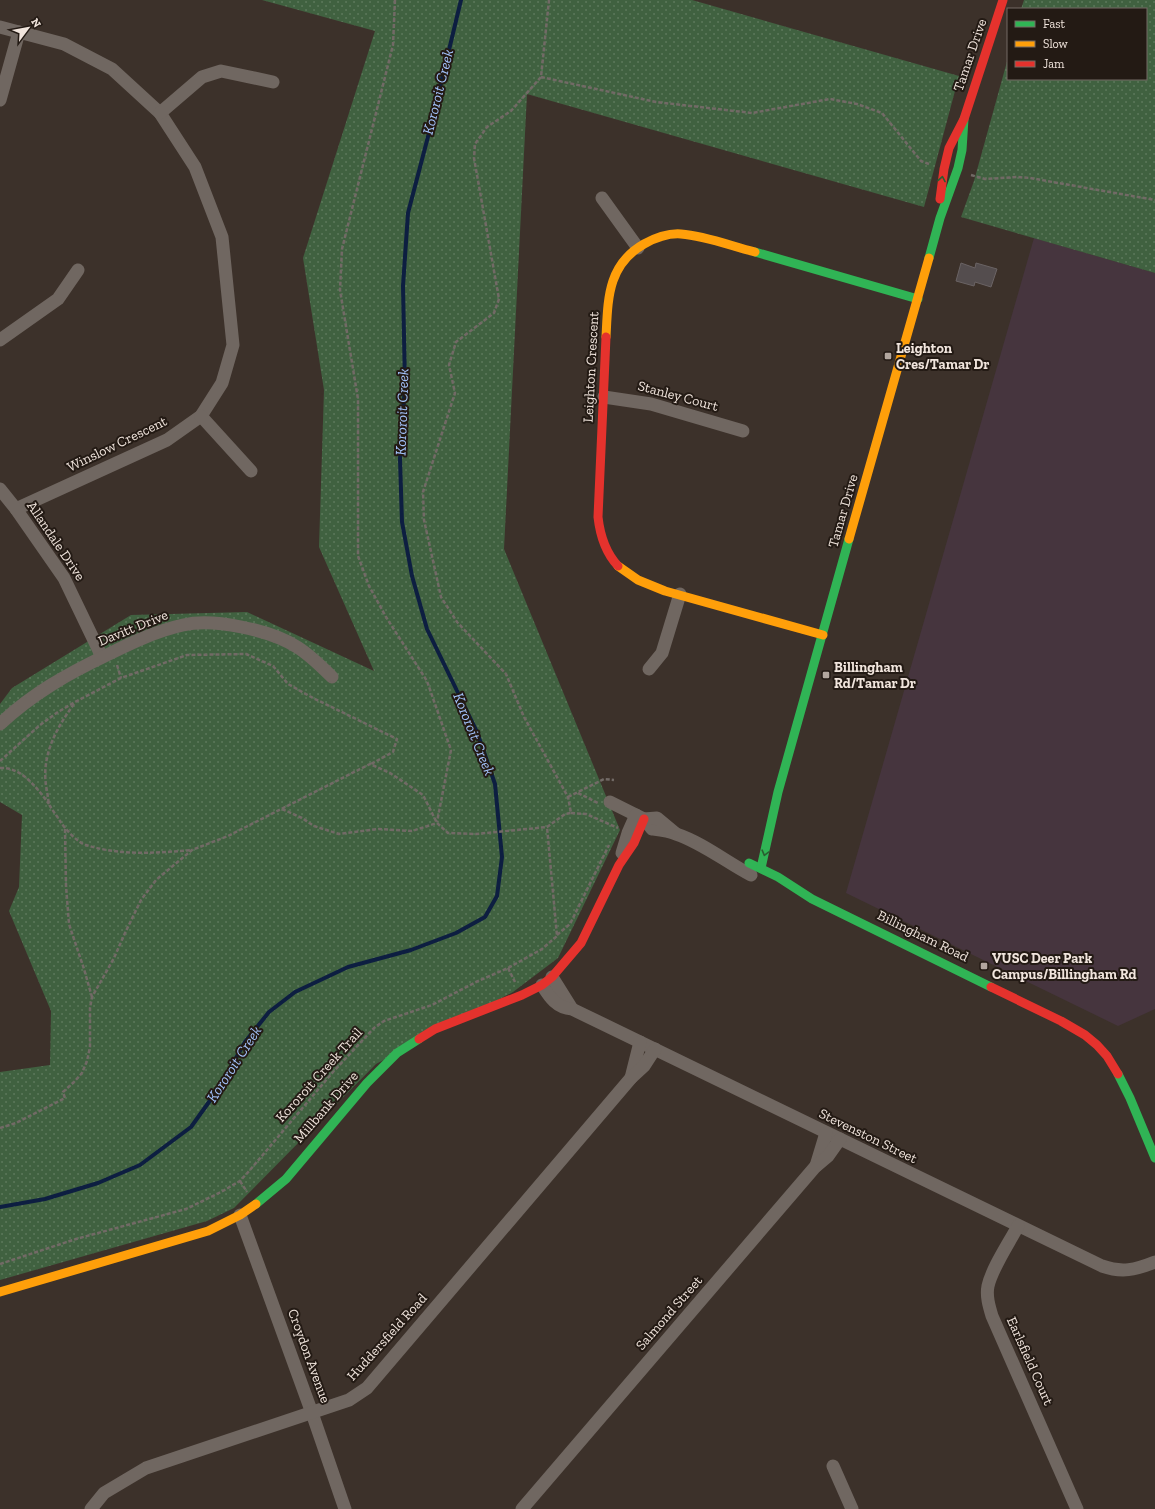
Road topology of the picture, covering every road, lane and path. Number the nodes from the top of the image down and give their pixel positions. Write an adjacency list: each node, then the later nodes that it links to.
1 (395, 0): 45 (path)
2 (549, 0): 6 (path)
3 (1003, 0): 10 (street, Tamar Drive)
4 (0, 27): 5 (street, Winslow Crescent)
5 (19, 32): 8 (street); 9 (street, Winslow Crescent)
6 (541, 77): 11 (path); 38 (path)
7 (273, 82): 9 (street)
8 (0, 100)
9 (160, 113): 21 (street, Winslow Crescent)
10 (964, 119): 11 (street, Tamar Drive); 12 (street, Tamar Drive)
11 (944, 169): 15 (street, Tamar Drive, one-way to 11)
12 (957, 172): 14 (path); 15 (street, Tamar Drive)
13 (602, 198): 16 (street)
14 (1155, 200)
15 (940, 218): 18 (street, Tamar Drive)
16 (638, 248): 18 (street, Leighton Crescent); 20 (street, Leighton Crescent)
17 (78, 270): 19 (street)
18 (918, 299): 27 (street, Tamar Drive)
19 (0, 340)
20 (604, 397): 22 (street, Stanley Court); 26 (street, Leighton Crescent)
21 (200, 416): 23 (street); 25 (street, Winslow Crescent)
22 (742, 431)
23 (251, 472)
24 (2, 496): 25 (street, Allandale Drive)
25 (16, 509): 28 (street, Allandale Drive)
26 (680, 594): 27 (street, Leighton Crescent); 29 (street)
27 (823, 635): 42 (street, Tamar Drive)
28 (102, 657): 30 (street, Davitt Drive); 32 (street, Davitt Drive)
29 (649, 669)
30 (332, 677)
31 (75, 702): 33 (path); 34 (path); 40 (path)
32 (0, 724)
33 (0, 761)
34 (370, 764): 41 (path); 45 (path)
35 (0, 768): 40 (path)
36 (614, 780): 37 (path)
37 (577, 793): 38 (path); 39 (path)
38 (568, 797): 43 (path)
39 (610, 802): 44 (street, Billingham Road)
40 (50, 805): 47 (path)
41 (282, 809): 45 (path); 51 (path)
42 (773, 811): 49 (street, Tamar Drive); 53 (street, Tamar Drive, one-way to 53)
43 (571, 813): 46 (path); 48 (path)
44 (640, 817): 52 (street, Millbank Drive); 53 (street, Billingham Road)
45 (437, 823): 46 (path)
46 (547, 827): 56 (path)
47 (65, 829): 51 (path); 60 (path)
48 (624, 832)
49 (757, 840)
50 (611, 842): 56 (path, Kororoit Creek Trail)
51 (192, 850): 60 (path)
52 (619, 865): 58 (street, Millbank Drive)
53 (755, 868): 55 (street, Billingham Road)
54 (773, 886): 55 (street, Billingham Road)
55 (812, 899): 67 (street, Billingham Road)
56 (557, 936): 57 (path, Kororoit Creek Trail)
57 (508, 968): 59 (path); 69 (path, Kororoit Creek Trail)
58 (547, 981): 61 (street, Stevenston Street); 71 (street, Millbank Drive)
59 (519, 988)
60 (92, 997): 64 (path)
61 (640, 1042): 62 (street, Stevenston Street); 63 (street, Huddersfield Road)
62 (654, 1049): 63 (street, Huddersfield Road); 65 (street, Stevenston Street)
63 (631, 1078): 76 (street, Huddersfield Road)
64 (0, 1128)
65 (826, 1133): 66 (street, Stevenston Street); 68 (street)
66 (840, 1140): 68 (street, Salmond Street); 72 (street, Stevenston Street)
67 (1155, 1158)
68 (815, 1168): 80 (street, Salmond Street)
69 (240, 1181): 70 (path); 74 (path, Kororoit Creek Trail)
70 (248, 1192)
71 (240, 1215): 75 (street, Millbank Drive); 76 (street, Croydon Avenue)
72 (1018, 1226): 73 (street, Stevenston Street); 82 (street, Earlsfield Court)
73 (1155, 1262)
74 (0, 1264)
75 (0, 1292)
76 (312, 1413): 78 (street, Huddersfield Road); 79 (street, Croydon Avenue)
77 (833, 1466): 81 (street)
78 (91, 1509)
79 (345, 1509)
80 (522, 1509)
81 (852, 1509)
82 (1077, 1509)

